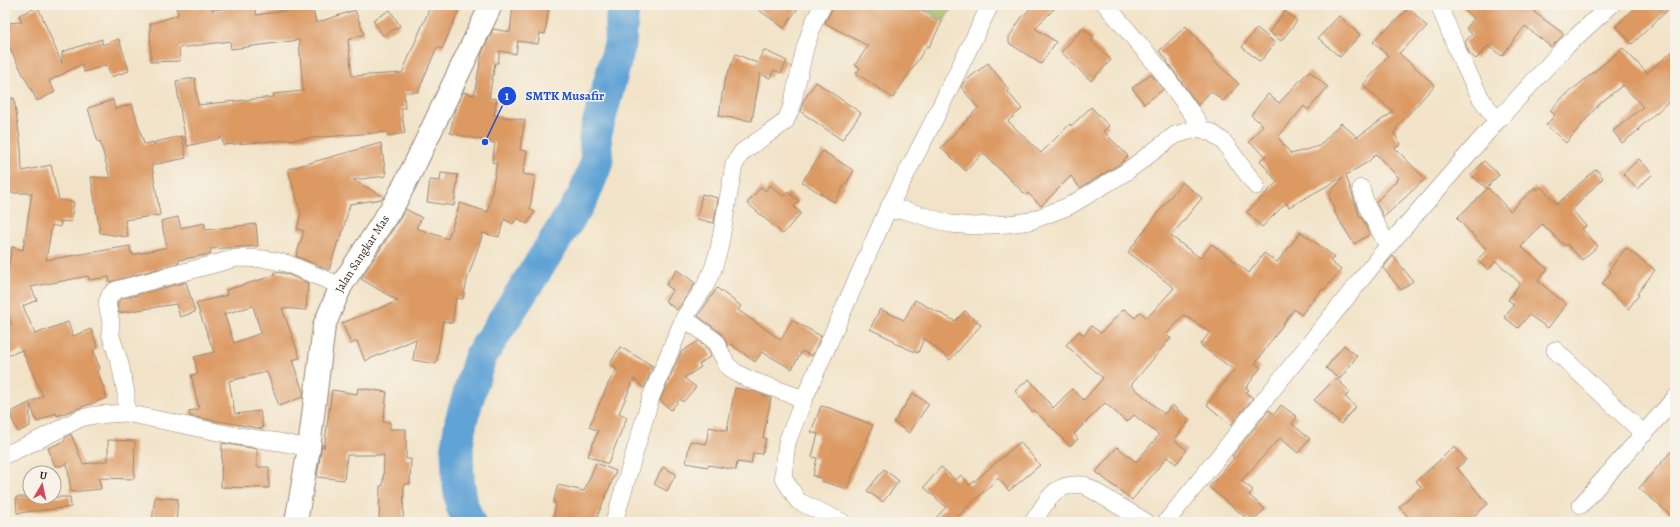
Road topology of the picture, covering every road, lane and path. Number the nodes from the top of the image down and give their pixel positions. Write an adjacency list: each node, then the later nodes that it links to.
1 (491, 5): 13 (street, Jalan Sangkar Mas)
2 (823, 5): 14 (street)
3 (990, 5): 11 (street)
4 (1106, 5): 8 (street)
5 (1439, 5): 7 (street)
6 (1611, 5): 7 (street)
7 (1497, 121): 12 (street)
8 (1199, 128): 9 (street); 11 (street)
9 (1256, 186)
10 (1361, 188): 12 (street)
11 (888, 211): 17 (street)
12 (1388, 246): 28 (street)
13 (341, 286): 18 (street); 20 (street, Jalan Sangkar Mas)
14 (684, 318): 17 (street); 24 (street)
15 (1555, 350): 19 (street)
16 (1675, 398): 19 (street)
17 (804, 399): 25 (street)
18 (126, 413): 20 (street); 21 (street)
19 (1644, 434): 22 (street)
20 (309, 448): 23 (street, Jalan Sangkar Mas)
21 (5, 454)
22 (1581, 505)
23 (296, 522)
24 (614, 522)
25 (840, 522)
26 (1033, 522): 27 (street)
27 (1146, 522)
28 (1166, 522)

